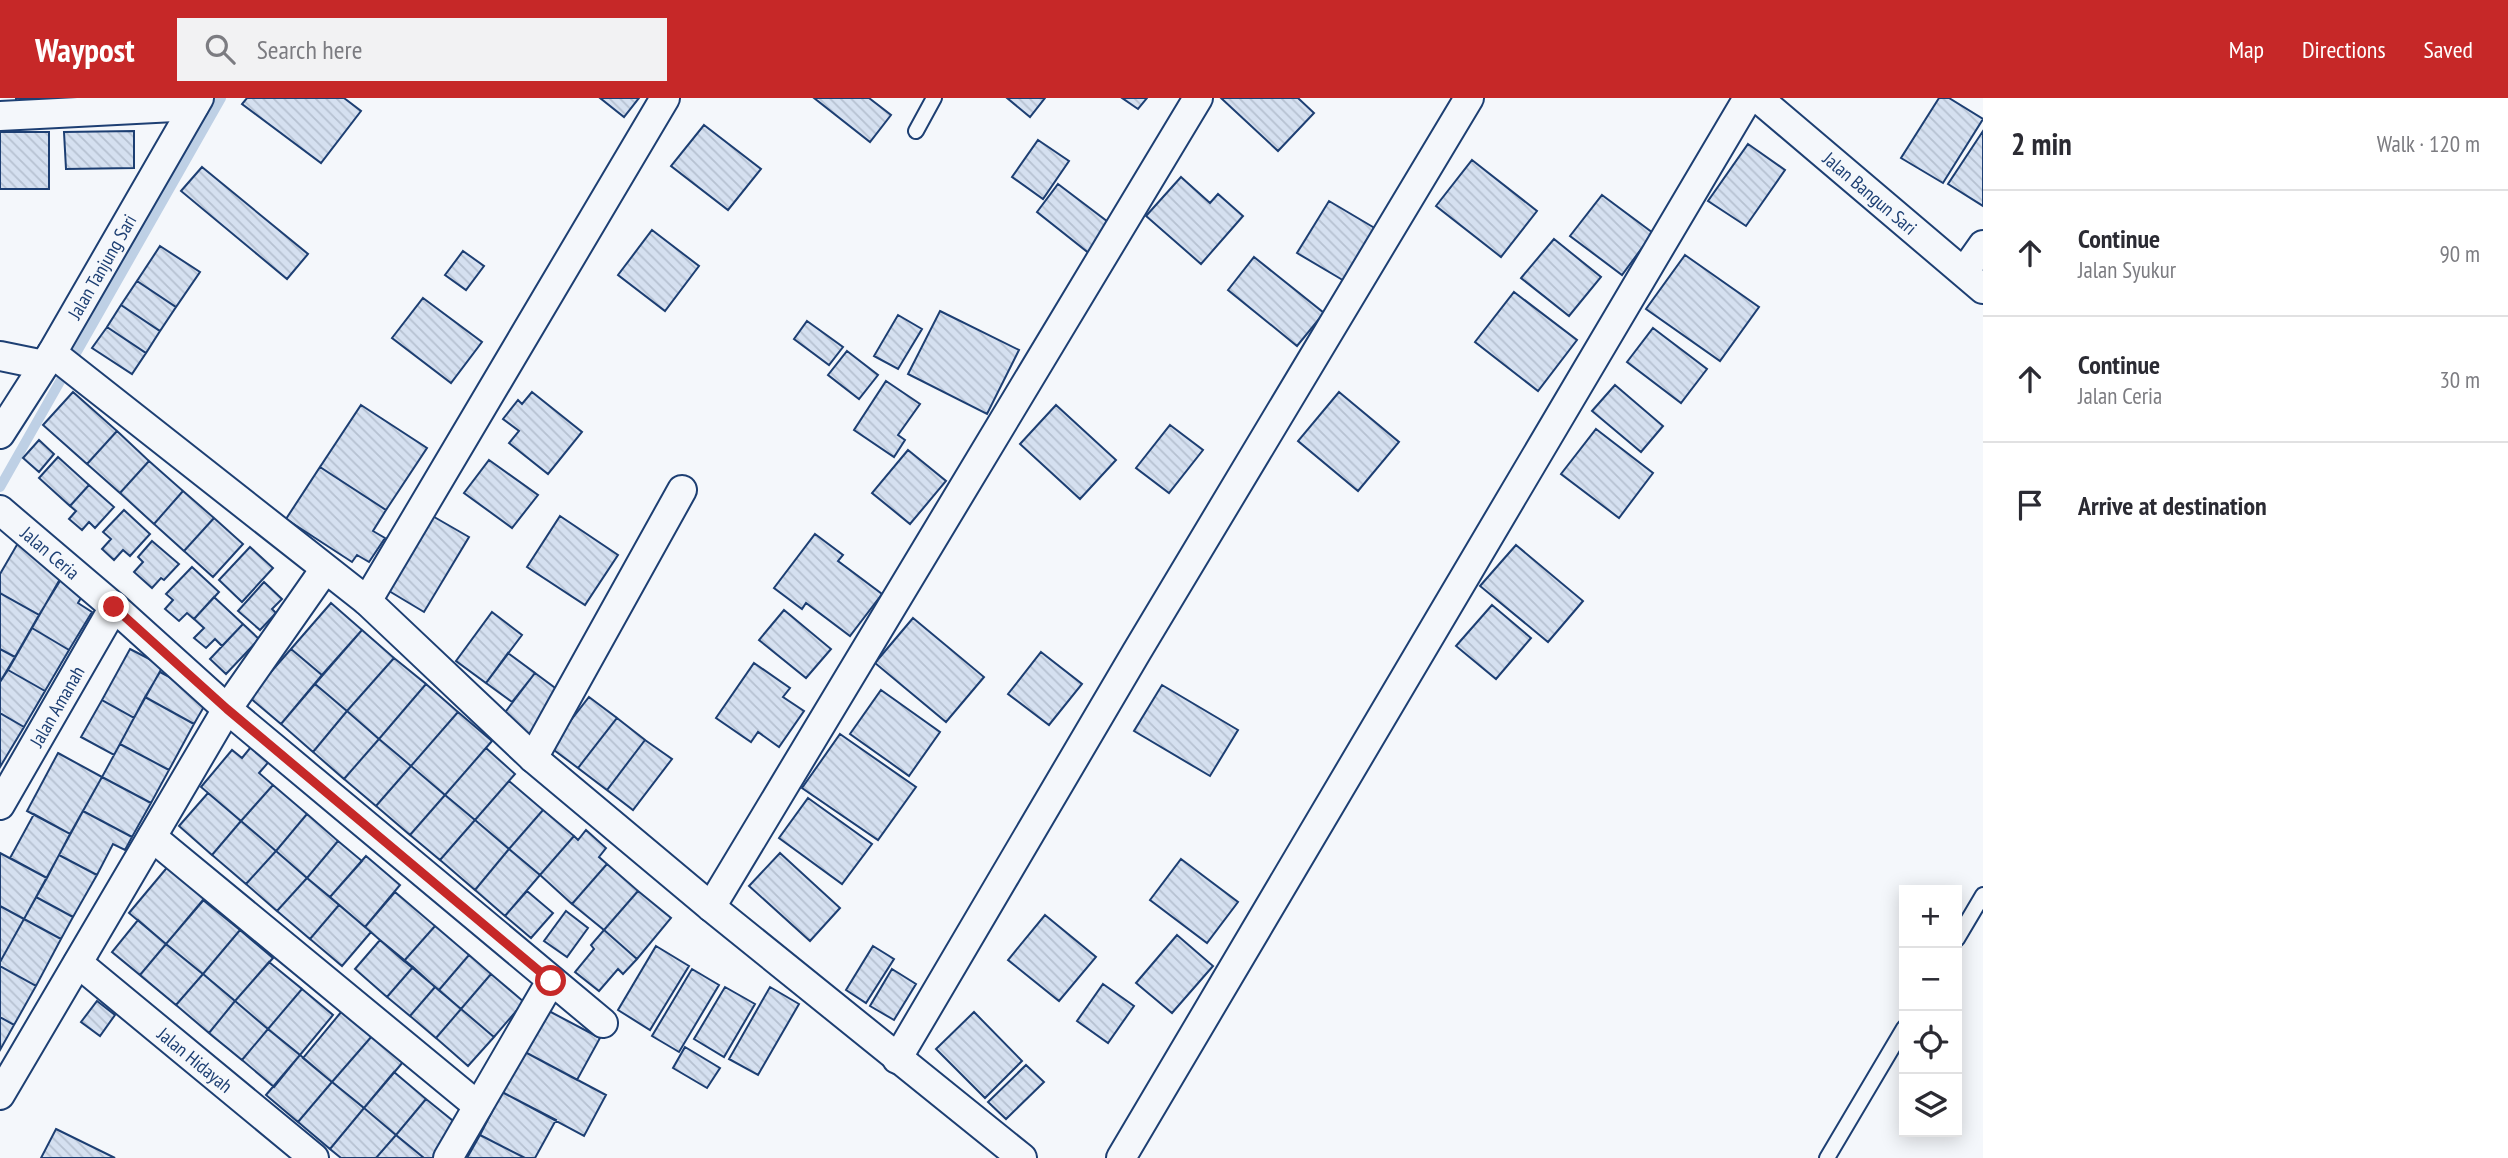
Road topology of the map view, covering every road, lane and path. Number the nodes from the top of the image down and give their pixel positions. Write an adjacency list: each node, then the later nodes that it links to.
1 (665, 98): 18 (street)
2 (934, 98): 9 (lane)
3 (1198, 98): 25 (street)
4 (1469, 98): 31 (street)
5 (1748, 98): 37 (street)
6 (1758, 98): 11 (street, Jalan Bangun Sari)
7 (197, 102): 8 (street); 13 (street, Jalan Tanjung Sari)
8 (0, 116)
9 (916, 131)
10 (1983, 245): 11 (street)
11 (1974, 280)
12 (0, 356): 13 (street)
13 (48, 359): 14 (street, Jalan Tanjung Sari); 17 (street)
14 (0, 434)
15 (682, 490): 21 (street)
16 (3, 522): 19 (street, Jalan Ceria)
17 (325, 569): 18 (street); 20 (street)
18 (367, 601): 21 (street)
19 (114, 607): 20 (street, Jalan Ceria); 22 (street, Jalan Amanah)
20 (227, 709): 23 (street); 28 (street, Jalan Ceria)
21 (533, 758): 25 (street)
22 (0, 805)
23 (152, 837): 27 (street); 33 (street)
24 (1983, 895): 26 (lane)
25 (711, 907): 31 (street)
26 (1962, 931)
27 (78, 963): 32 (street); 34 (street, Jalan Hidayah)
28 (551, 981): 29 (street, Jalan Ceria); 33 (street)
29 (603, 1023)
30 (1899, 1036): 38 (lane)
31 (897, 1059): 36 (street)
32 (0, 1096)
33 (478, 1106): 35 (street)
34 (298, 1153)
35 (448, 1158)
36 (1022, 1158)
37 (1122, 1158)
38 (1827, 1158)

